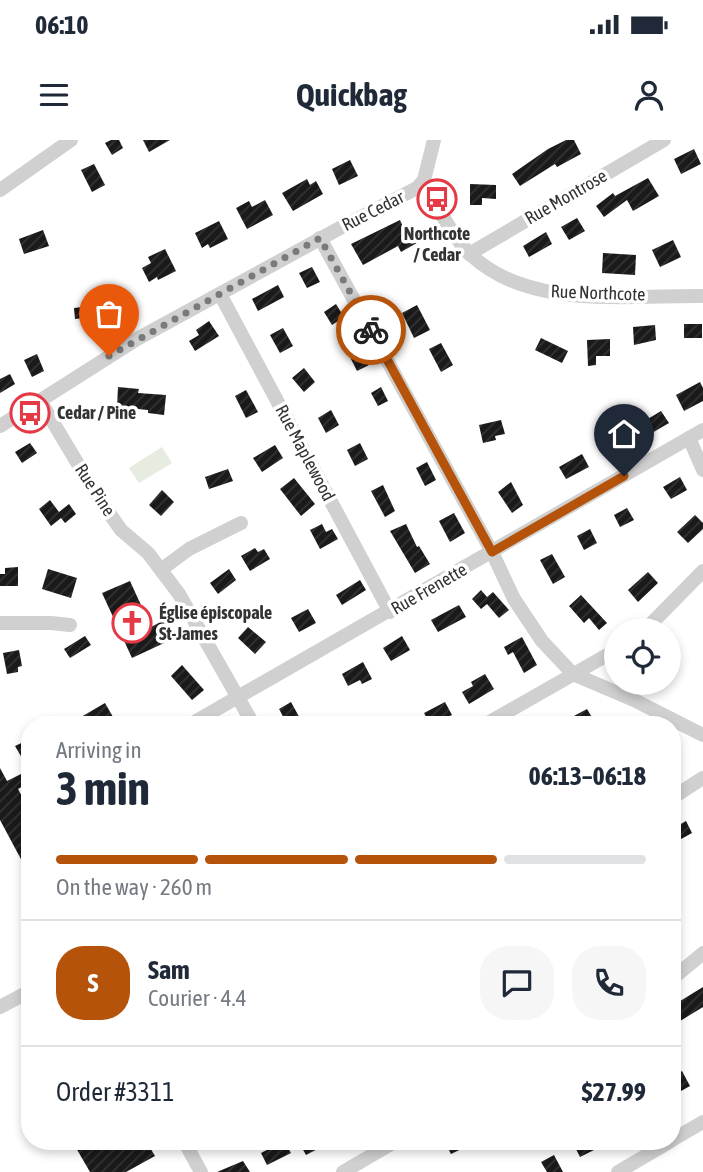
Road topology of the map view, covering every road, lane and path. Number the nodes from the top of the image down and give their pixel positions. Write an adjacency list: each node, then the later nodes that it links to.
1 (71, 140): 5 (street)
2 (434, 140): 4 (street)
3 (664, 140): 7 (street, Rue Montrose)
4 (419, 186): 6 (street, Rue Cedar); 7 (street, Rue Northcote)
5 (0, 190)
6 (320, 238): 8 (street, Rue Cedar); 16 (street)
7 (469, 254): 9 (street, Rue Northcote)
8 (220, 294): 10 (street, Rue Cedar); 19 (street, Rue Maplewood)
9 (703, 296)
10 (41, 402): 11 (street, Rue Cedar); 17 (street, Rue Pine)
11 (0, 426)
12 (703, 430): 13 (street, Rue Frenette)
13 (689, 438): 14 (street); 16 (street, Rue Frenette)
14 (703, 470)
15 (241, 523): 17 (street)
16 (492, 552): 19 (street, Rue Frenette); 24 (street)
17 (162, 569): 25 (street, Rue Pine)
18 (703, 571): 20 (street)
19 (390, 612): 25 (street, Rue Frenette)
20 (657, 618)
21 (0, 623): 22 (street)
22 (70, 625)
23 (604, 657): 24 (street)
24 (573, 674): 28 (street); 29 (street)
25 (237, 697): 26 (street, Rue Frenette); 27 (street, Rue Pine)
26 (205, 716)
27 (248, 716)
28 (500, 716)
29 (666, 716)
30 (681, 724): 31 (street)
31 (703, 735)
32 (703, 778): 33 (street)
33 (681, 792)
34 (703, 953): 35 (street)
35 (681, 971)
36 (21, 996): 37 (street)
37 (0, 1007)
38 (703, 1122): 39 (street)
39 (681, 1135)
40 (189, 1150): 43 (street)
41 (381, 1150): 44 (street)
42 (656, 1150): 45 (street)
43 (201, 1172)
44 (343, 1172)
45 (618, 1172)

